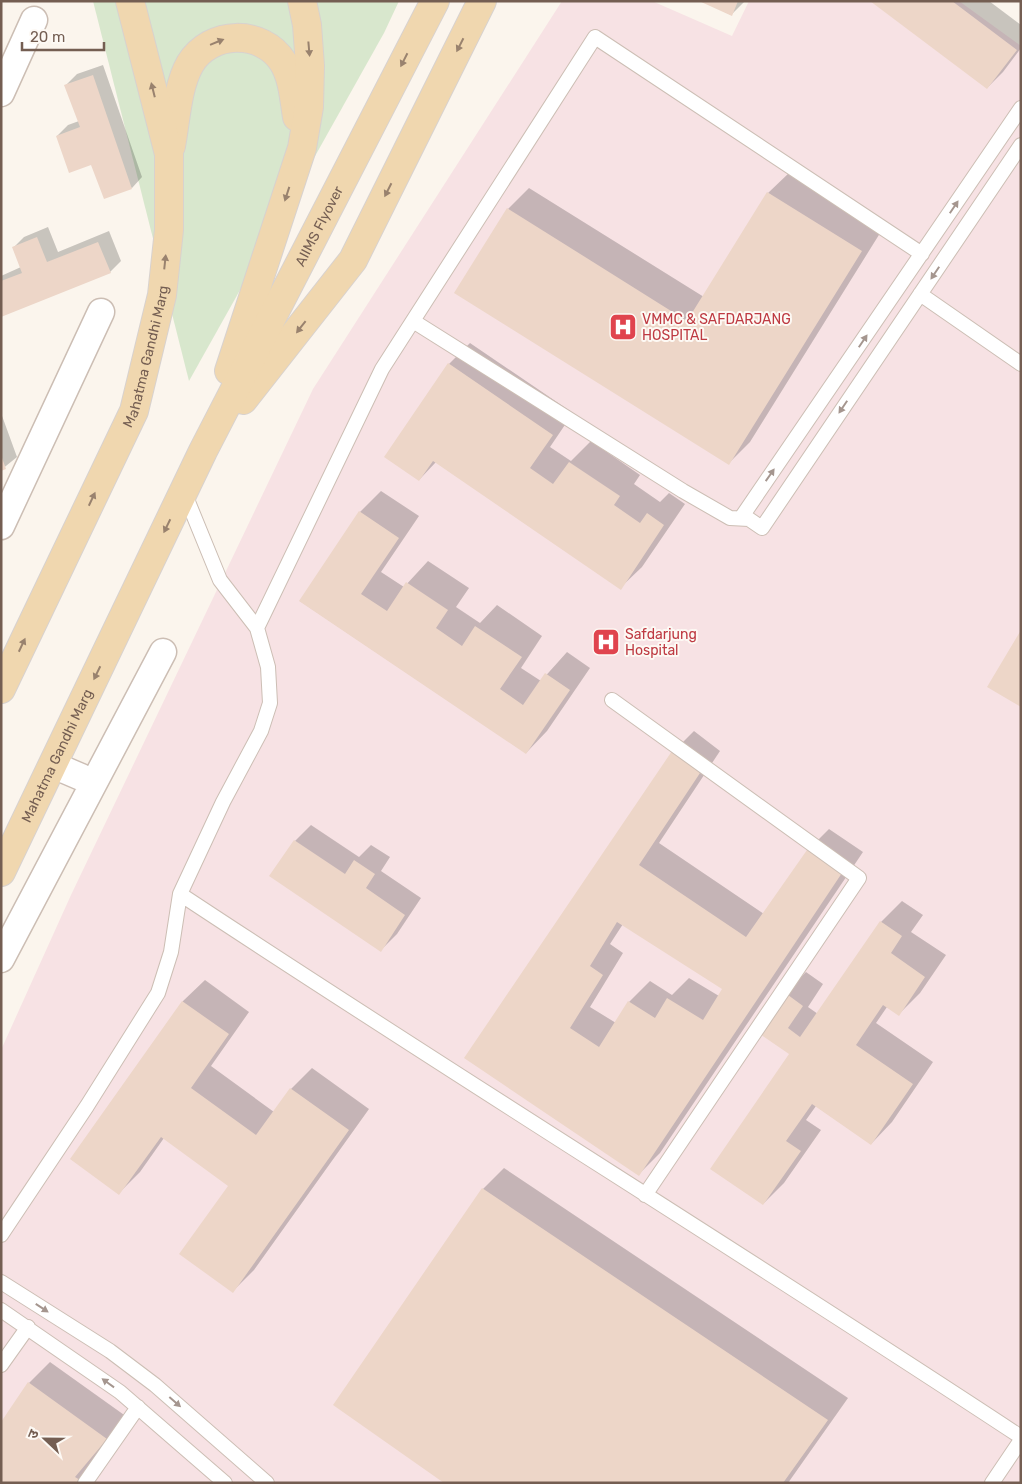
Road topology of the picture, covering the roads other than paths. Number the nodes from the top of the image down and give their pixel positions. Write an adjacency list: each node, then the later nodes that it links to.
1 (130, 1): 10 (main road, Mahatma Gandhi Marg, one-way to 1)
2 (302, 1): 9 (main road, one-way to 9)
3 (435, 1): 16 (main road, AIIMS Flyover, one-way to 16)
4 (482, 1): 16 (main road, one-way to 16)
5 (34, 20): 6 (street)
6 (1, 93)
7 (1021, 108): 11 (lane, one-way to 7)
8 (1021, 145): 12 (lane, one-way to 12)
9 (302, 148): 10 (main road, one-way to 9); 16 (main road, one-way to 16)
10 (170, 154): 22 (main road, Mahatma Gandhi Marg, one-way to 10)
11 (922, 254): 14 (lane); 18 (lane, one-way to 11)
12 (920, 294): 15 (lane); 18 (lane, one-way to 18)
13 (101, 312): 19 (street)
14 (413, 321): 18 (lane); 20 (lane)
15 (1021, 364)
16 (203, 451): 17 (main road, Mahatma Gandhi Marg)
17 (184, 492): 20 (lane); 24 (main road, Mahatma Gandhi Marg, one-way to 24)
18 (749, 519)
19 (1, 526)
20 (257, 628): 27 (lane)
21 (164, 652): 28 (street)
22 (1, 689)
23 (612, 700): 29 (lane)
24 (53, 765): 25 (street); 26 (main road, Mahatma Gandhi Marg)
25 (81, 777)
26 (1, 872)
27 (180, 894): 29 (lane); 30 (lane)
28 (1, 959)
29 (645, 1195): 36 (lane)
30 (1, 1235)
31 (1, 1282): 39 (lane, one-way to 39)
32 (1, 1310): 33 (lane)
33 (28, 1327): 34 (lane); 35 (lane, one-way to 33)
34 (1, 1365)
35 (138, 1407): 37 (lane); 38 (lane)
36 (1021, 1439): 40 (lane)
37 (85, 1483)
38 (225, 1483)
39 (267, 1483)
40 (992, 1483)

